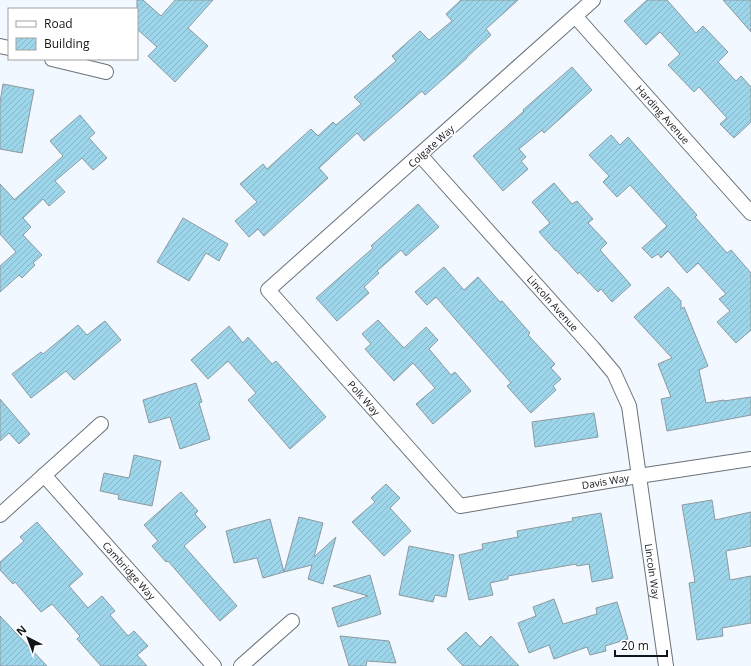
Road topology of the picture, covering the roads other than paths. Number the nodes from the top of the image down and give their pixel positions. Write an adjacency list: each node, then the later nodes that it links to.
1 (593, 0): 2 (street, Colgate Way)
2 (575, 16): 5 (street, Colgate Way); 6 (street, Harding Avenue)
3 (56, 60): 4 (street)
4 (106, 72)
5 (420, 155): 7 (street, Colgate Way); 11 (street, Lincoln Avenue)
6 (751, 213)
7 (268, 290): 12 (street, Polk Way)
8 (101, 424): 10 (street)
9 (751, 458): 11 (street, Davis Way)
10 (44, 475): 13 (street); 15 (street, Cambridge Way)
11 (639, 476): 12 (street, Davis Way); 17 (street, Lincoln Way)
12 (460, 506)
13 (0, 515)
14 (292, 621): 16 (street)
15 (214, 666)
16 (241, 666)
17 (666, 666)

